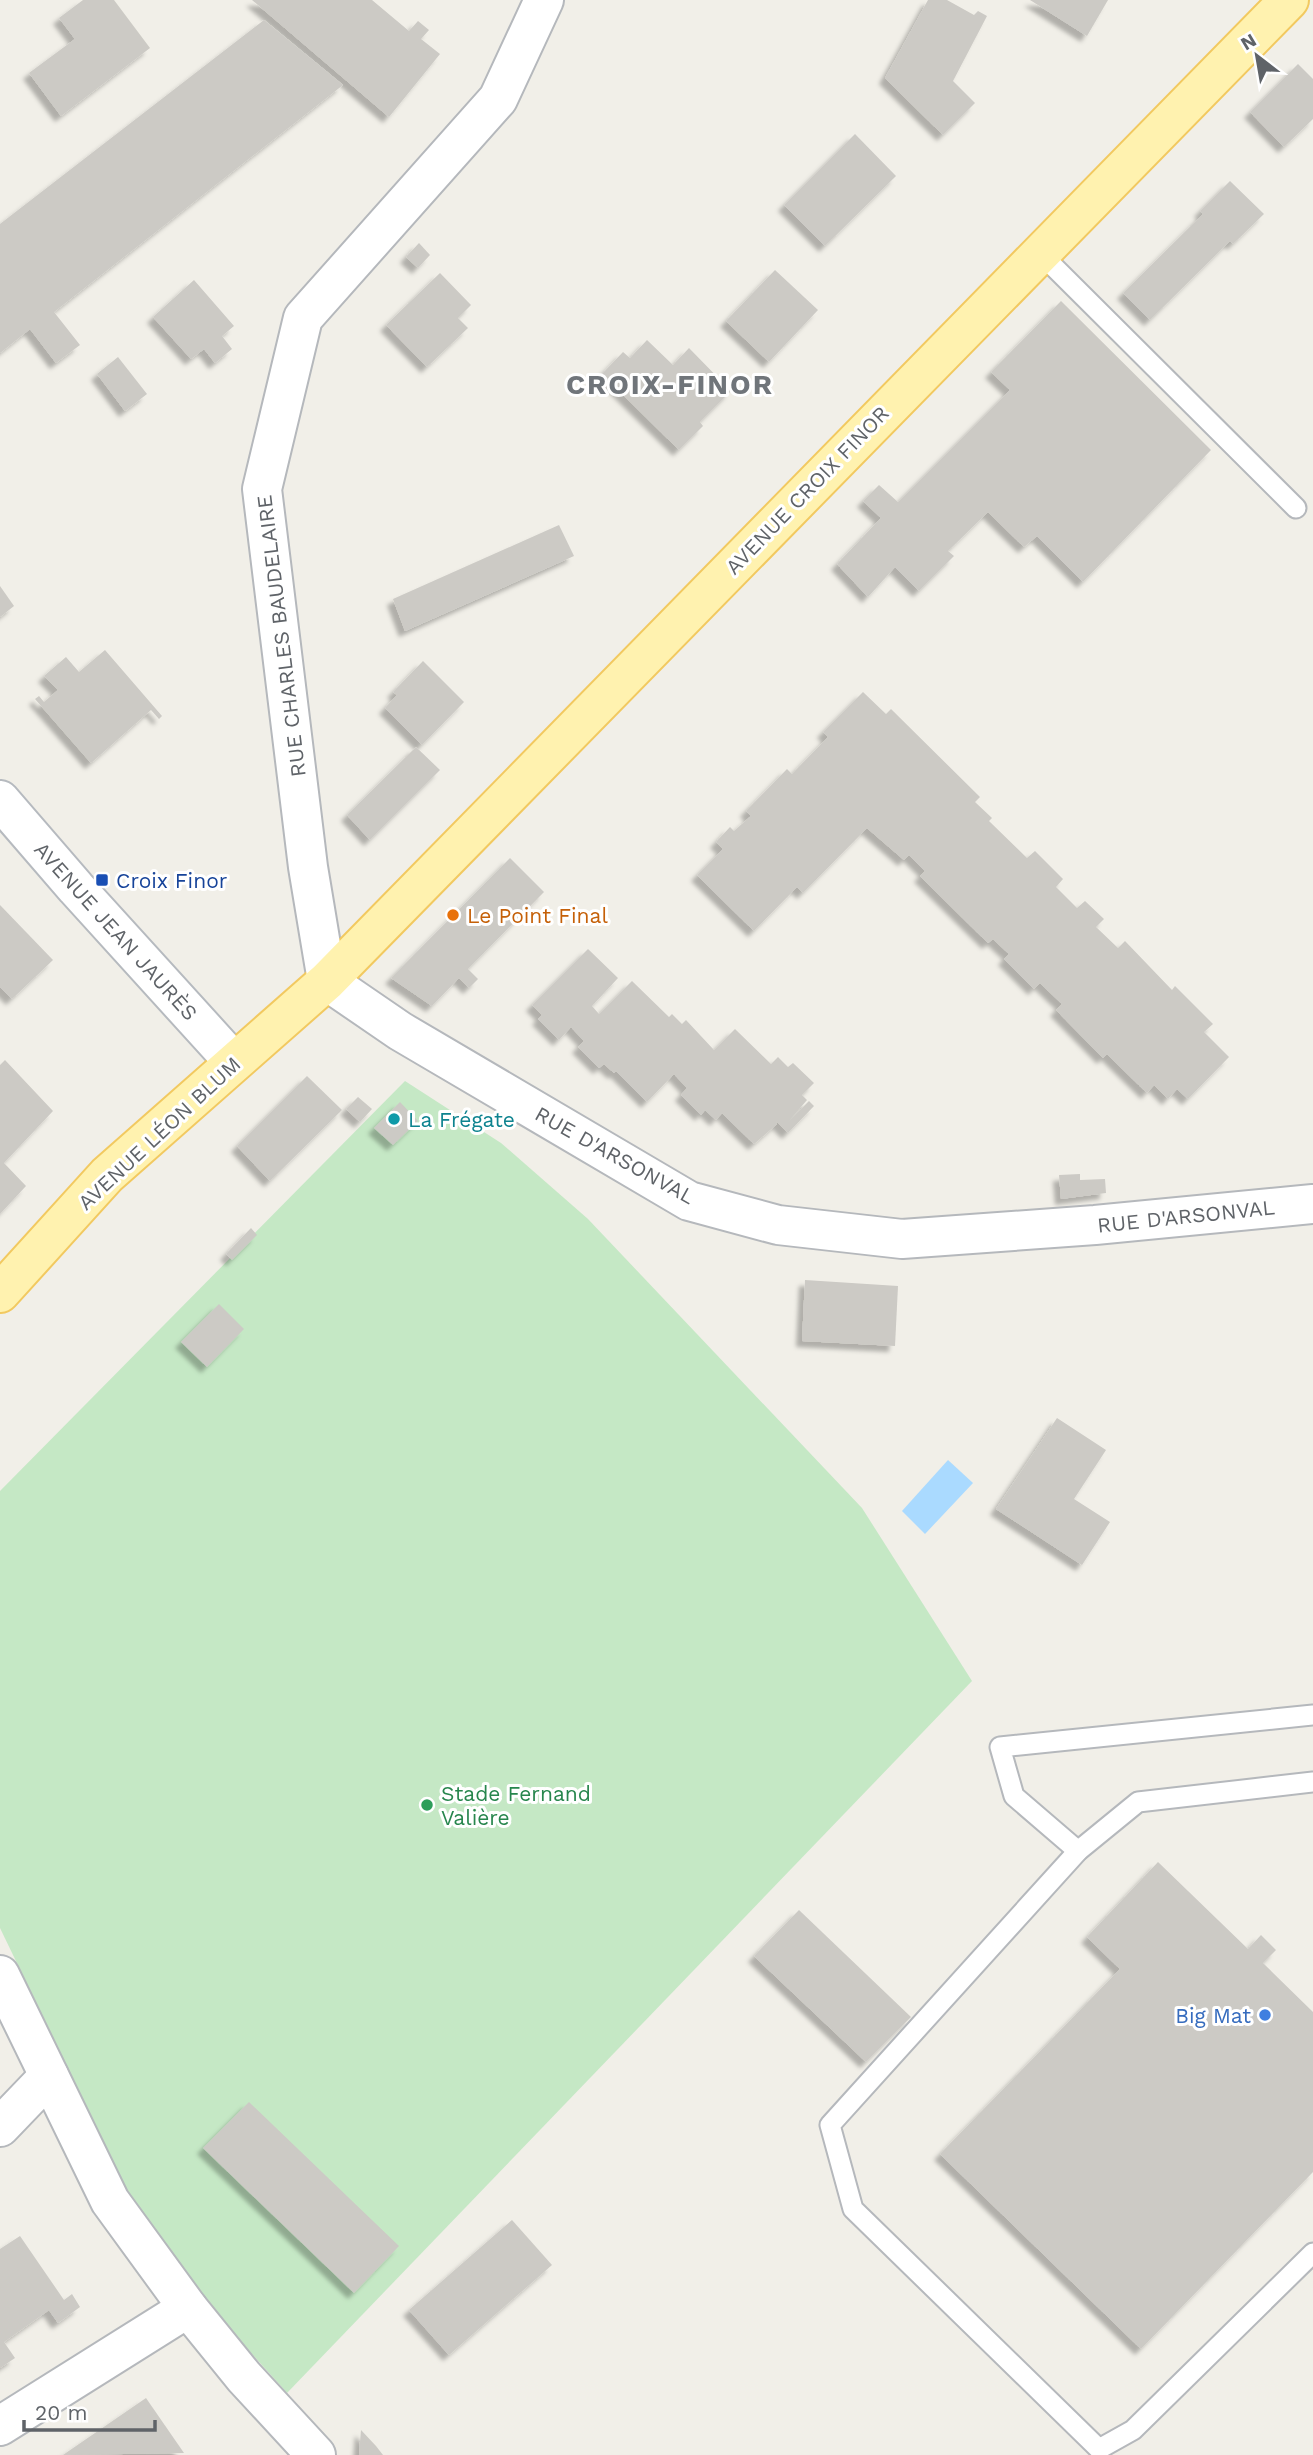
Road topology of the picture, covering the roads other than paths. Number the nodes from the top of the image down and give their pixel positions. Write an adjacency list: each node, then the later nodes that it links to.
1 (544, 0): 6 (street, RUE CHARLES BAUDELAIRE)
2 (1289, 0): 3 (main road, AVENUE CROIX FINOR)
3 (1040, 253): 4 (lane); 6 (main road, AVENUE CROIX FINOR)
4 (1296, 508)
5 (0, 800): 7 (street, AVENUE JEAN JAURÈS)
6 (327, 981): 7 (main road, AVENUE LÉON BLUM); 8 (street, RUE D'ARSONVAL)
7 (234, 1062): 9 (main road, AVENUE LÉON BLUM)
8 (1313, 1204)
9 (0, 1293)
10 (1313, 1715): 12 (lane)
11 (1313, 1782): 12 (lane)
12 (1078, 1851): 16 (lane)
13 (0, 1975): 14 (street)
14 (50, 2076): 15 (street); 17 (street)
15 (0, 2126)
16 (1313, 2253)
17 (188, 2308): 18 (street); 19 (street)
18 (0, 2426)
19 (316, 2455)

